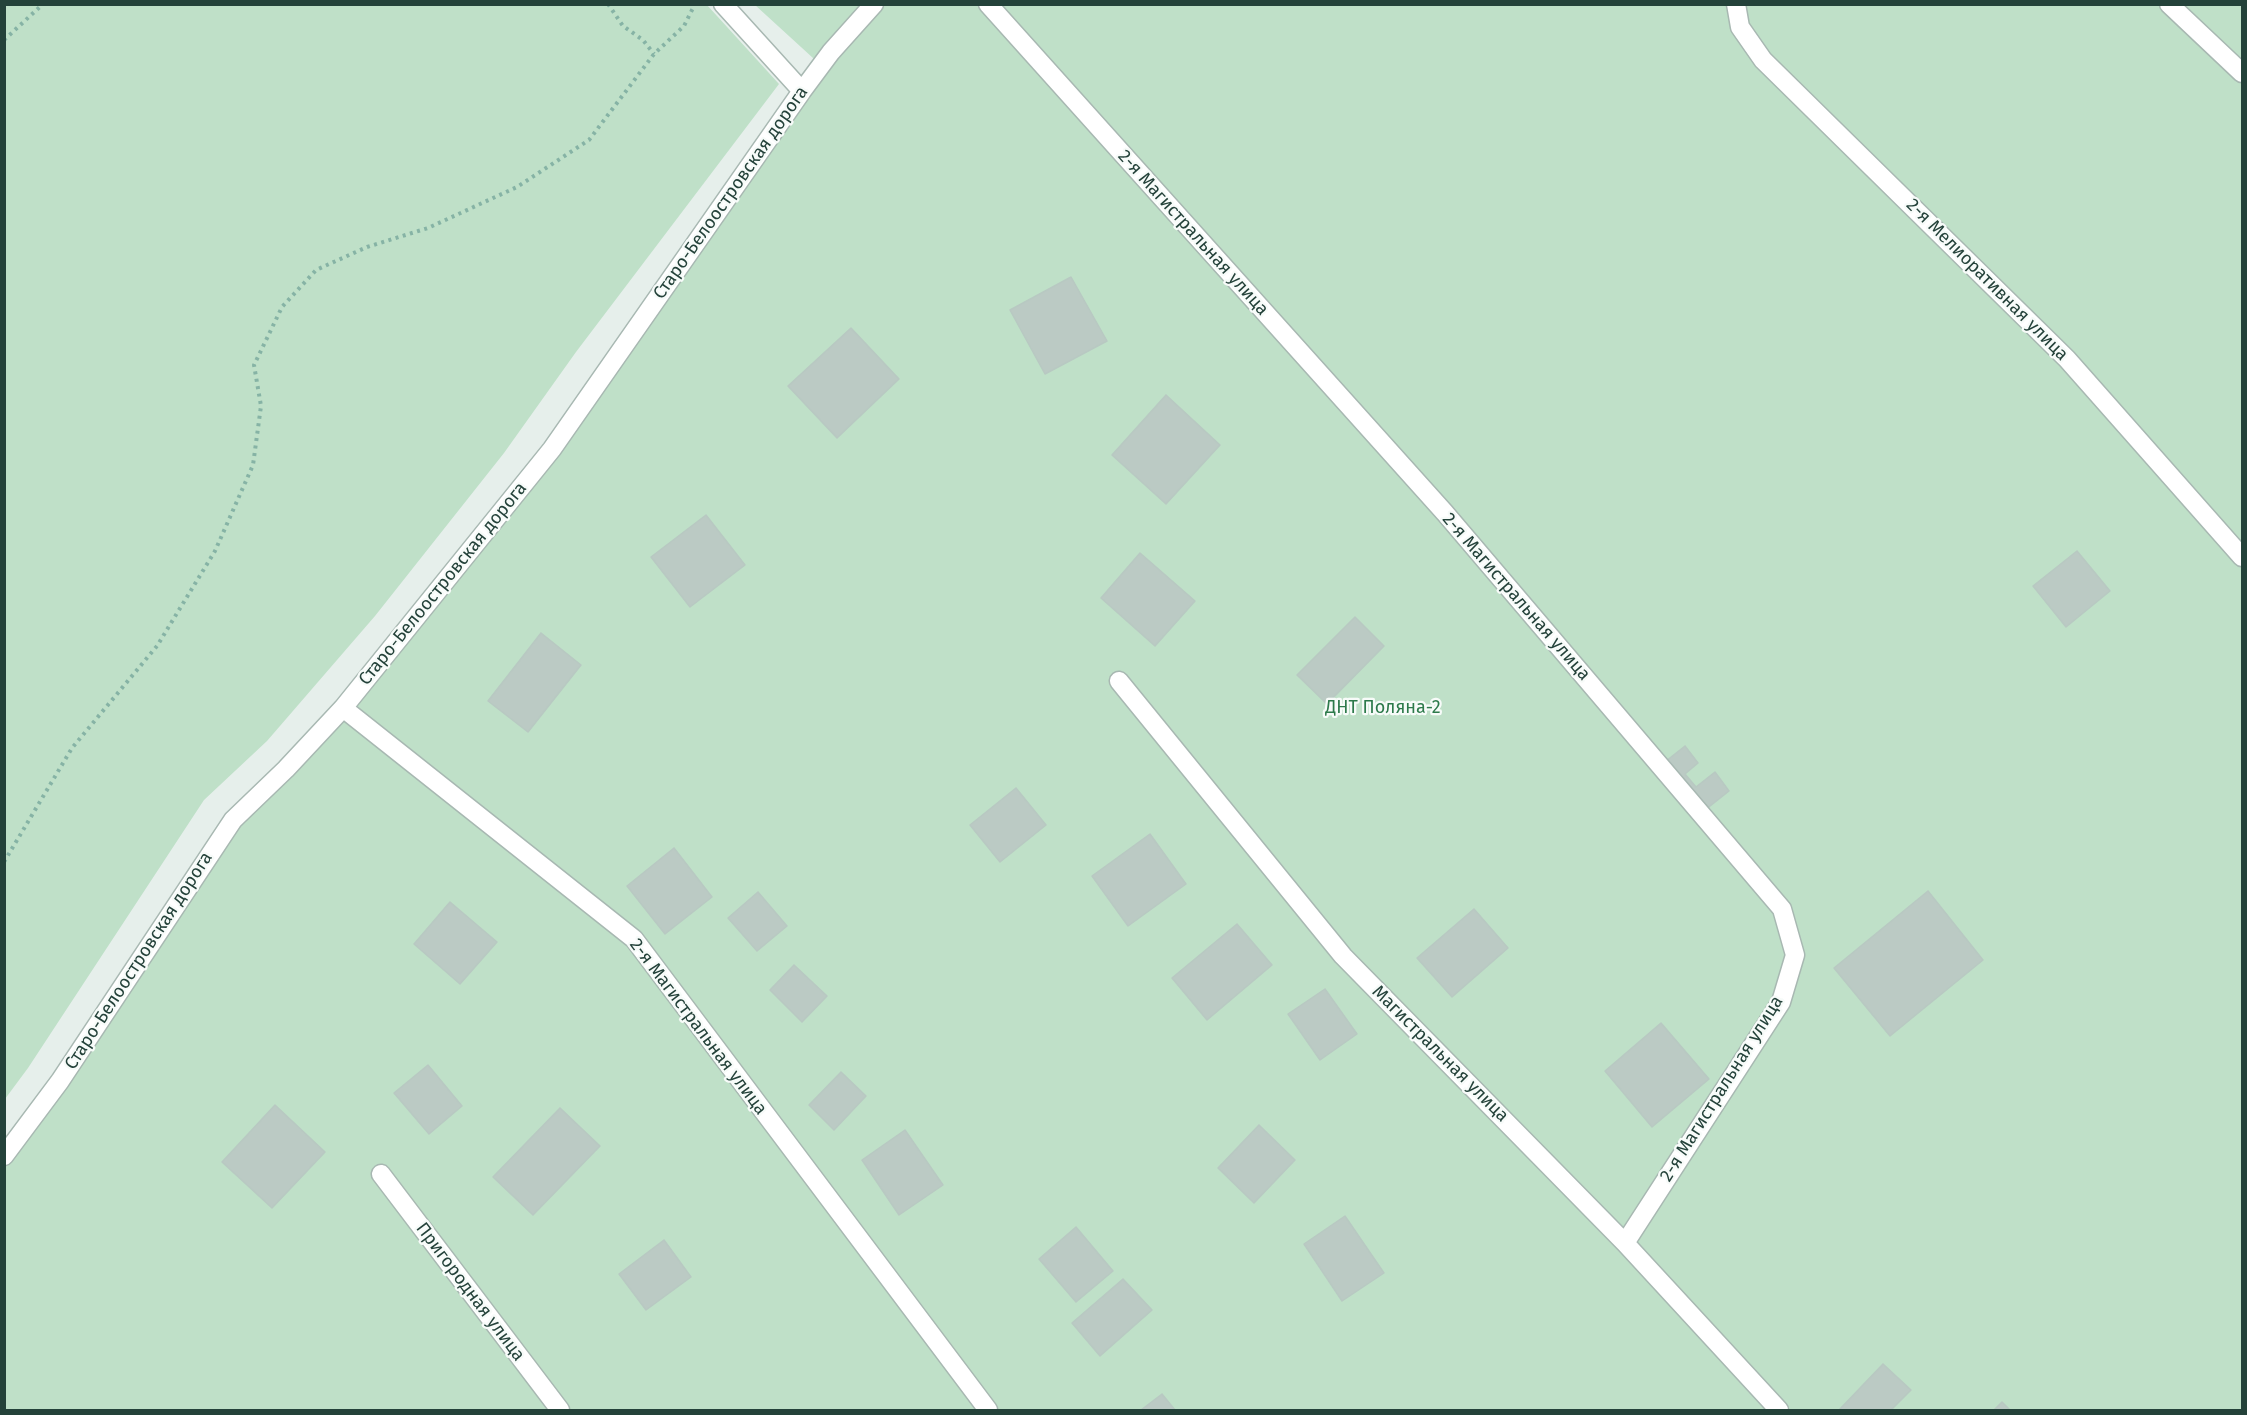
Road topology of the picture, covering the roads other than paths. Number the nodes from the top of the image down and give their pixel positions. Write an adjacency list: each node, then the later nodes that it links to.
1 (723, 4): 7 (street)
2 (874, 4): 7 (street, Старо-Белоостровская дорога)
3 (988, 4): 13 (street, 2-я Магистральная улица)
4 (1736, 4): 8 (street, 2-я Мелиоративная улица)
5 (2169, 4): 6 (street)
6 (2242, 73)
7 (802, 91): 10 (street, Старо-Белоостровская дорога)
8 (2242, 557)
9 (1119, 681): 13 (street, Магистральная улица)
10 (343, 708): 11 (street, Старо-Белоостровская дорога); 15 (street, 2-я Магистральная улица)
11 (4, 1156)
12 (381, 1174): 14 (street, Пригородная улица)
13 (1625, 1243): 16 (street, Магистральная улица)
14 (560, 1410)
15 (988, 1410)
16 (1779, 1410)

